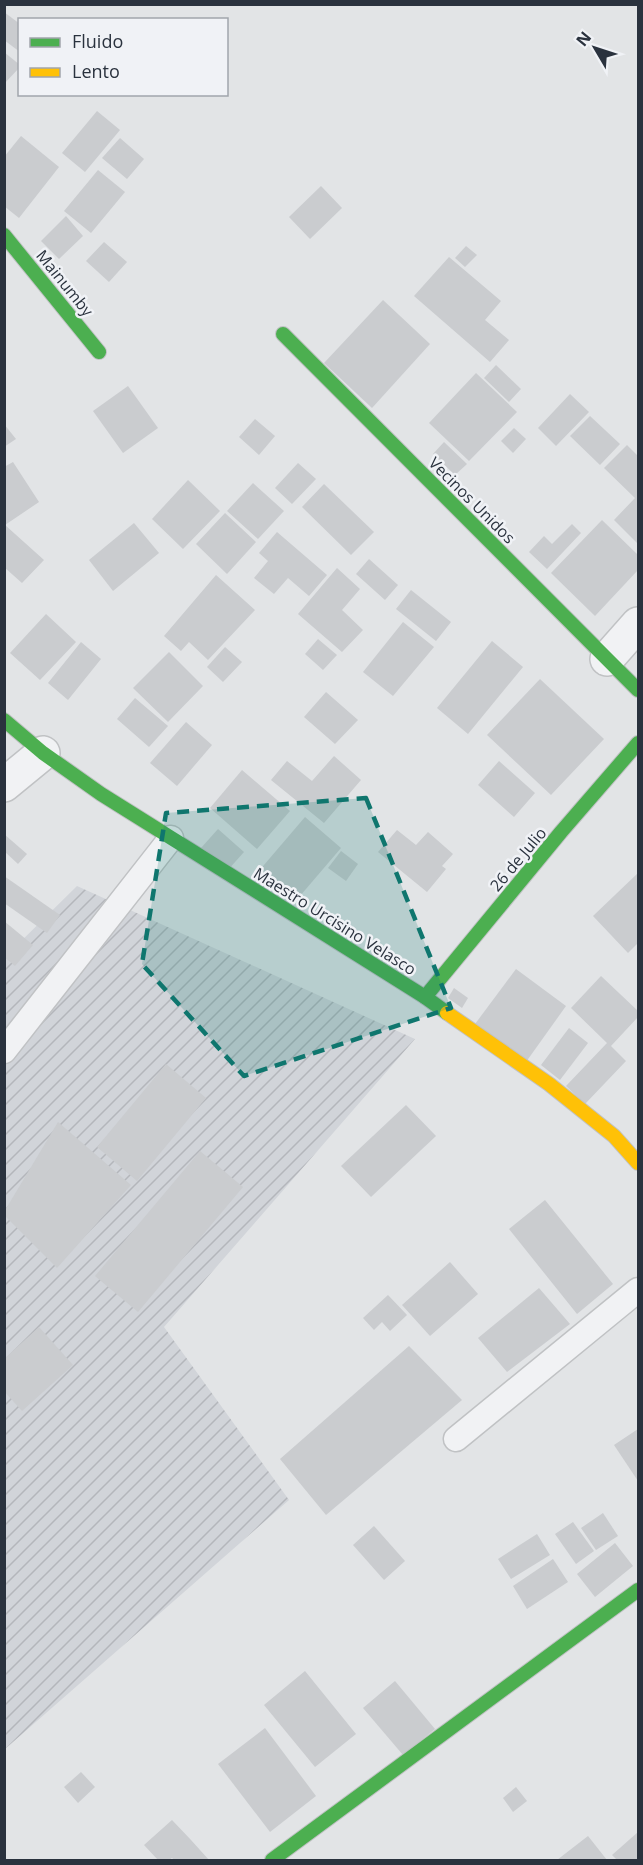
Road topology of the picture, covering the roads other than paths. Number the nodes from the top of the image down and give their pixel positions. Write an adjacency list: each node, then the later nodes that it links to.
1 (4, 236): 3 (street, Mainumby)
2 (283, 334): 5 (street, Vecinos Unidos)
3 (99, 351)
4 (639, 624): 5 (street)
5 (607, 659): 6 (street, Vecinos Unidos)
6 (639, 690)
7 (4, 720): 9 (street, Maestro Urcisino Velasco)
8 (639, 743): 12 (street, 26 de Julio)
9 (43, 753): 10 (street); 11 (street, Maestro Urcisino Velasco)
10 (4, 785)
11 (171, 838): 12 (street, Maestro Urcisino Velasco); 13 (lane)
12 (425, 997): 14 (street, Maestro Urcisino Velasco)
13 (4, 1051)
14 (639, 1163)
15 (639, 1290): 16 (lane)
16 (456, 1439)
17 (639, 1590): 18 (street)
18 (272, 1860)

